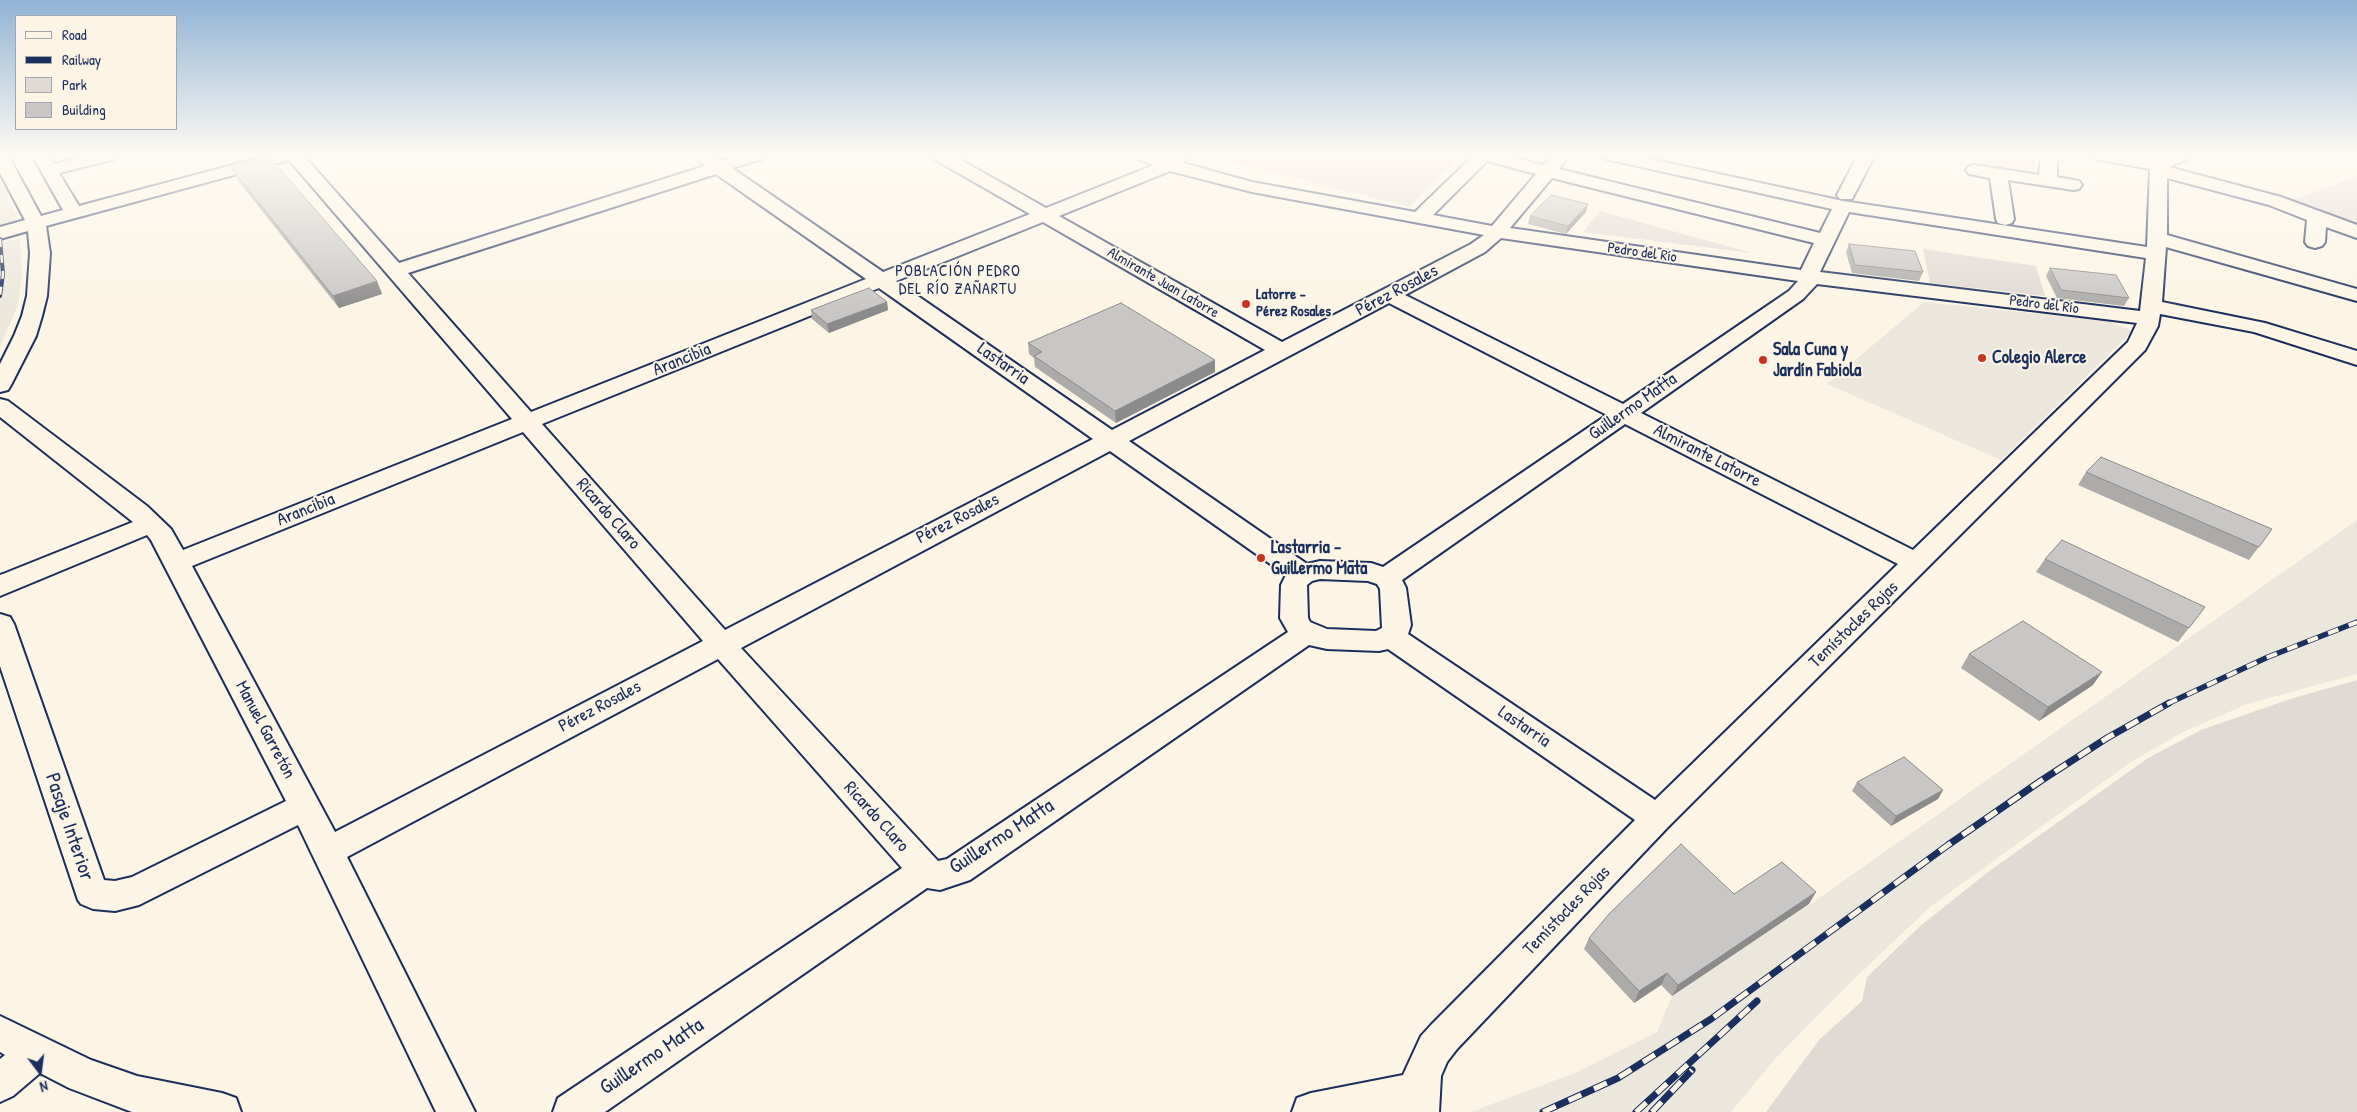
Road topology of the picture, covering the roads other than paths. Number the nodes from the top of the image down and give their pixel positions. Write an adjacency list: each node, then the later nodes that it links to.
1 (28, 207): 24 (street)
2 (70, 207): 19 (street)
3 (97, 207): 19 (street)
4 (339, 207): 31 (street, Ricardo Claro)
5 (579, 207): 31 (street)
6 (776, 207): 33 (street, Lastarria)
7 (1030, 207): 20 (street, Almirante Juan Latorre)
8 (1064, 207): 20 (street, Arancibia)
9 (1359, 207): 22 (street, Pedro del Río)
10 (1430, 207): 22 (street)
11 (1517, 207): 25 (street, Pérez Rosales)
12 (1694, 207): 28 (street)
13 (1841, 207): 28 (street, Guillermo Matta)
14 (1893, 207): 30 (street)
15 (1902, 207): 23 (street)
16 (2003, 207): 23 (street)
17 (2158, 207): 30 (street, Temístocles Rojas)
18 (2288, 207): 21 (street)
19 (74, 213): 24 (street)
20 (1044, 215): 33 (street, Arancibia); 37 (street, Almirante Juan Latorre)
21 (2317, 217): 26 (street); 29 (street)
22 (1419, 218): 25 (street, Pedro del Río)
23 (2005, 219): 30 (street)
24 (36, 223): 27 (street); 39 (street)
25 (1496, 232): 32 (street, Pedro del Río); 34 (street, Pérez Rosales)
26 (2357, 232)
27 (0, 233)
28 (1825, 240): 32 (street, Guillermo Matta)
29 (2315, 242)
30 (2157, 244): 35 (street); 36 (street, Temístocles Rojas)
31 (395, 271): 42 (street, Ricardo Claro)
32 (1811, 277): 36 (street, Pedro del Río); 41 (street, Guillermo Matta)
33 (882, 280): 42 (street, Arancibia); 43 (street, Lastarria)
34 (1390, 295): 37 (street, Pérez Rosales); 41 (street, Almirante Latorre)
35 (2357, 295)
36 (2150, 312): 38 (street, Pedro del Río); 46 (street, Temístocles Rojas)
37 (1282, 351): 43 (street, Pérez Rosales)
38 (2357, 358)
39 (0, 385)
40 (0, 406): 44 (street, Manuel Garretón)
41 (1624, 414): 46 (street, Almirante Latorre); 48 (street, Guillermo Matta)
42 (527, 422): 45 (street, Arancibia); 53 (street, Ricardo Claro)
43 (1112, 440): 47 (street, Lastarria); 53 (street, Pérez Rosales)
44 (152, 524): 45 (street, Manuel Garretón); 49 (street)
45 (178, 562): 54 (street, Manuel Garretón)
46 (1917, 563): 55 (street, Temístocles Rojas)
47 (1303, 574): 48 (street); 51 (street)
48 (1386, 578): 52 (street)
49 (0, 587)
50 (0, 624): 54 (street, Pasaje Interior)
51 (1306, 632): 52 (street); 57 (street, Guillermo Matta)
52 (1391, 637): 55 (street, Lastarria)
53 (721, 644): 56 (street, Pérez Rosales); 57 (street, Ricardo Claro)
54 (305, 806): 56 (street, Manuel Garretón)
55 (1657, 818): 61 (street, Temístocles Rojas)
56 (328, 850): 63 (street, Manuel Garretón)
57 (925, 871): 64 (street, Guillermo Matta)
58 (0, 1033): 59 (street)
59 (36, 1053): 60 (street); 62 (street)
60 (0, 1083)
61 (1420, 1102): 65 (street)
62 (222, 1112)
63 (456, 1112)
64 (572, 1112)
65 (1311, 1112)

